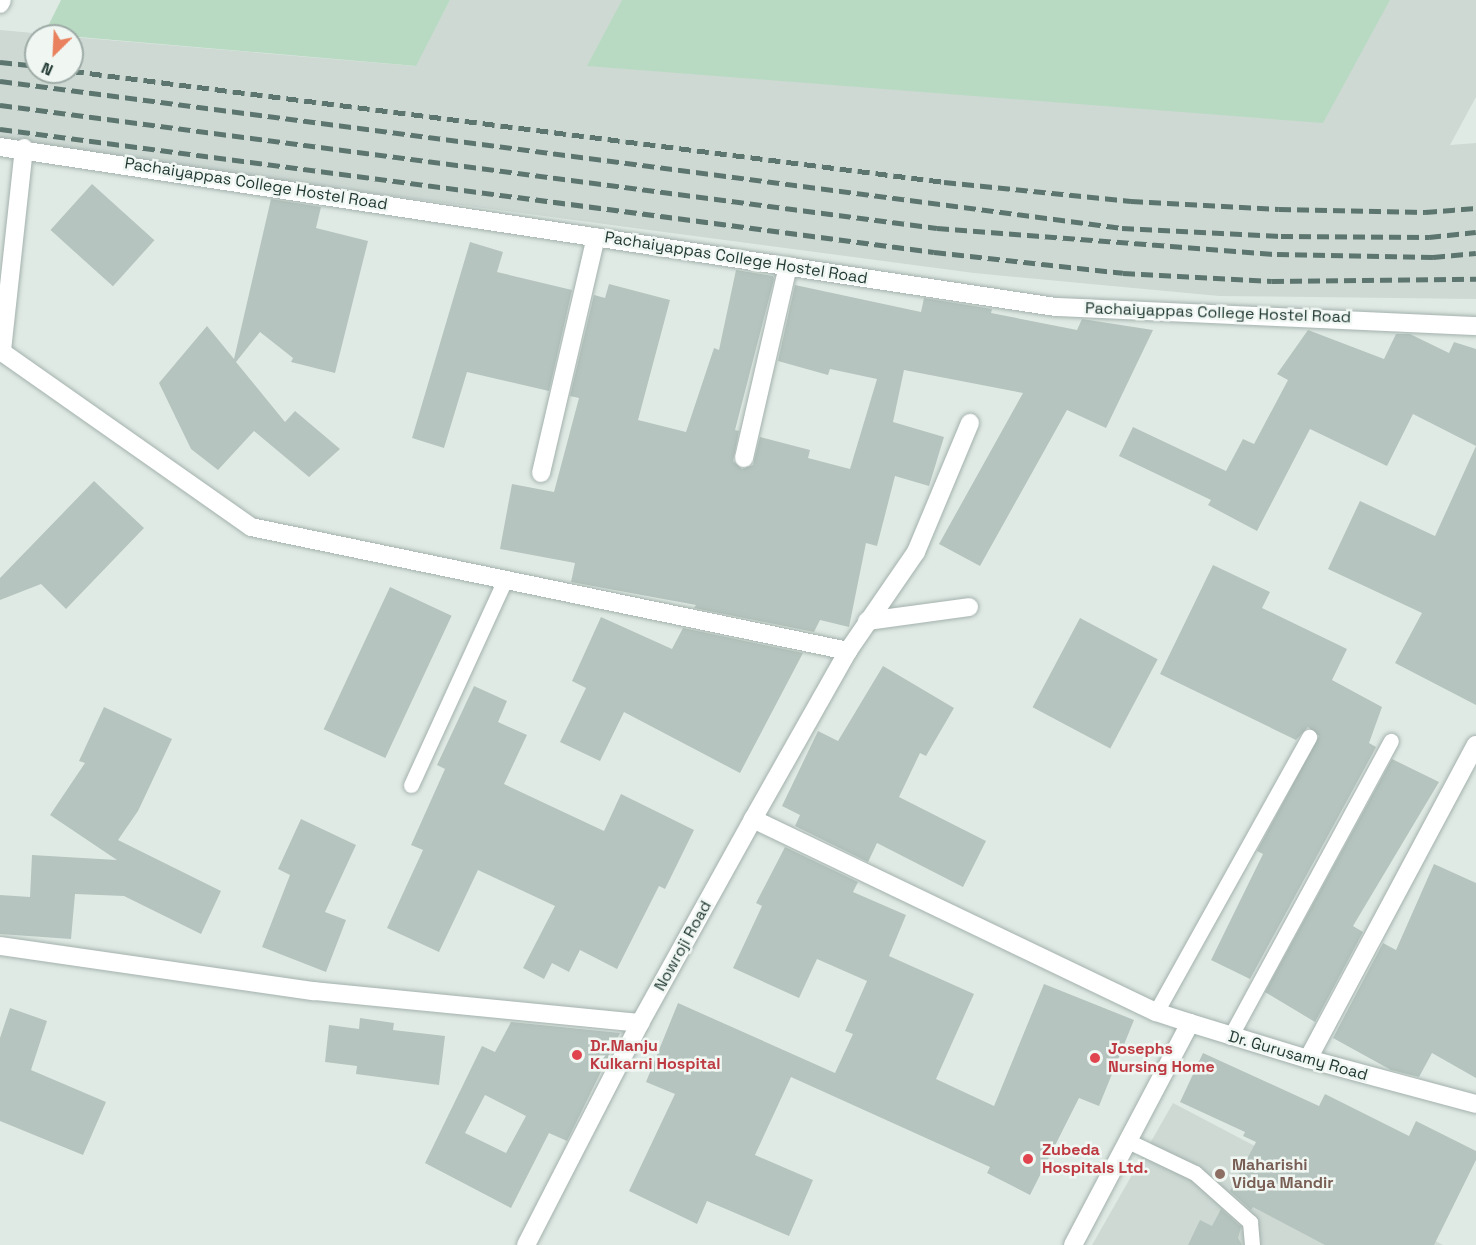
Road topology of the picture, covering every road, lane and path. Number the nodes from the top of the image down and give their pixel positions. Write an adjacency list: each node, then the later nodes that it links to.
1 (0, 147): 2 (street, Pachaiyappas College Hostel Road)
2 (24, 148): 3 (street, Pachaiyappas College Hostel Road); 9 (street)
3 (596, 237): 4 (street, Pachaiyappas College Hostel Road); 8 (street)
4 (788, 266): 5 (street, Pachaiyappas College Hostel Road); 7 (street)
5 (1476, 326)
6 (970, 423): 11 (street, Nowroji Road)
7 (744, 458)
8 (541, 472)
9 (505, 580): 12 (street); 16 (lane)
10 (969, 607): 11 (street)
11 (867, 621): 12 (street, Nowroji Road)
12 (848, 651): 17 (street, Nowroji Road)
13 (1309, 737): 19 (lane)
14 (1391, 741): 22 (lane)
15 (1476, 745): 23 (street)
16 (411, 785)
17 (753, 819): 19 (street, Dr. Gurusamy Road); 20 (street, Nowroji Road)
18 (0, 946): 20 (street)
19 (1156, 1012): 21 (street, Dr. Gurusamy Road)
20 (640, 1023): 26 (street, Nowroji Road)
21 (1190, 1023): 22 (street, Dr. Gurusamy Road); 25 (street)
22 (1230, 1037): 23 (street, Dr. Gurusamy Road)
23 (1308, 1059): 24 (street, Dr. Gurusamy Road)
24 (1476, 1104)
25 (1130, 1142): 27 (street); 28 (lane)
26 (526, 1245)
27 (1072, 1245)
28 (1252, 1245)

